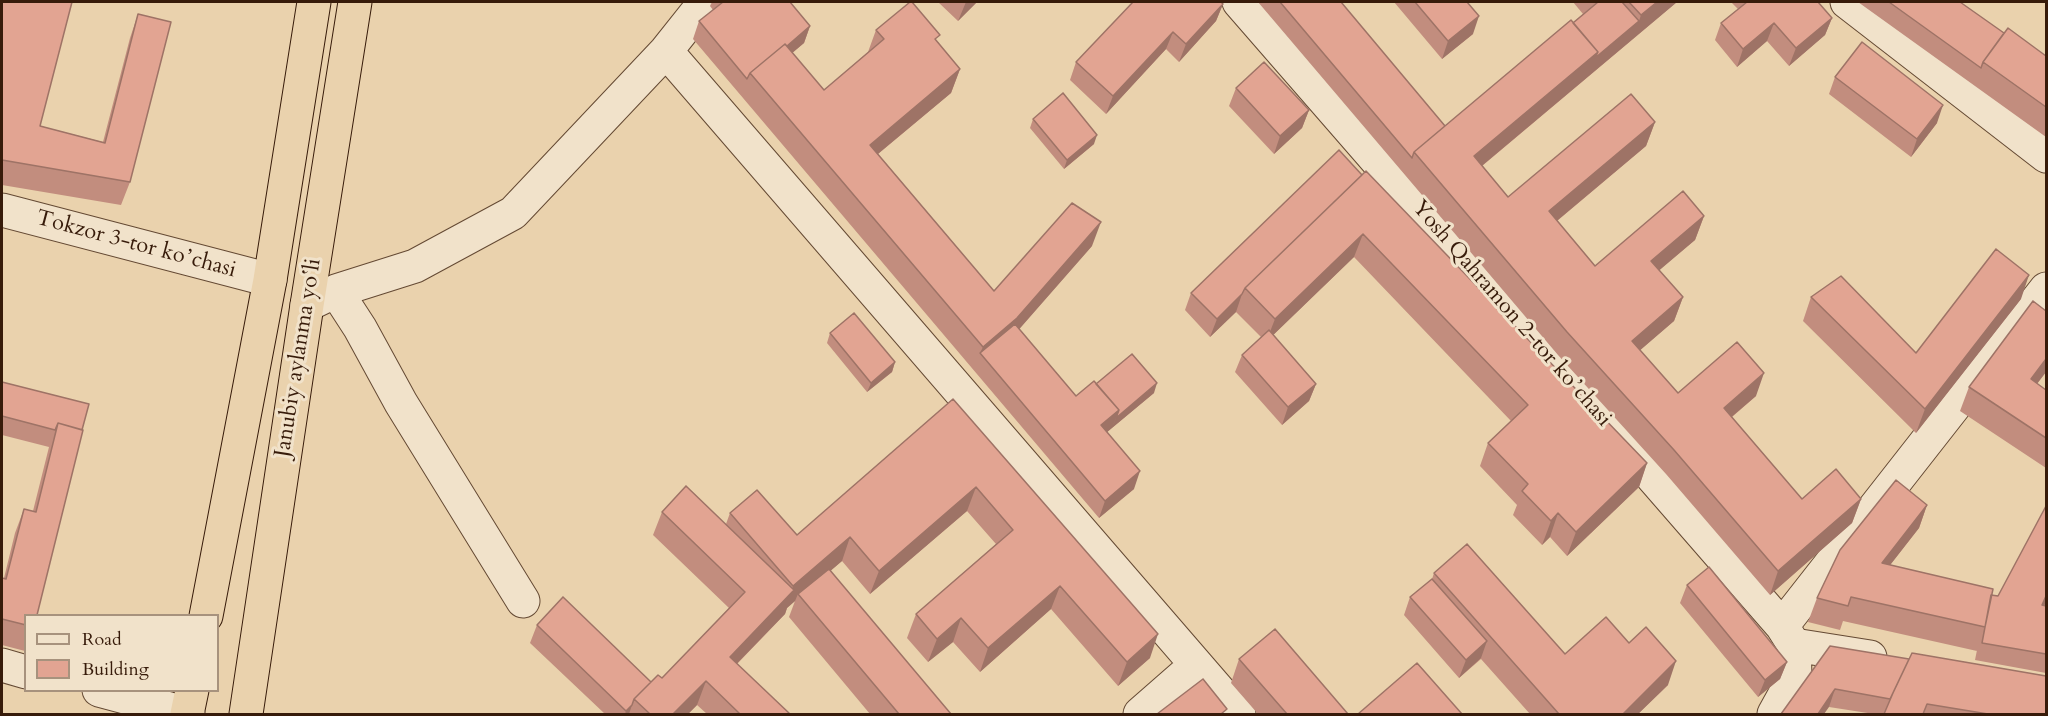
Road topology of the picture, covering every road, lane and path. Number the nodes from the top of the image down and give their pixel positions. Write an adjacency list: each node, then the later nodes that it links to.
1 (314, 2): 9 (highway, Janubiy aylanma yoʻli)
2 (356, 2): 12 (highway, Janubiy aylanma yoʻli)
3 (705, 2): 6 (street)
4 (1239, 2): 15 (street, Yosh Qahramon 2-tor koʼchasi)
5 (1847, 2): 7 (street)
6 (666, 51): 11 (street); 18 (street)
7 (2046, 156)
8 (2, 210): 9 (street, Tokzor 3-tor koʼchasi)
9 (270, 280): 14 (highway, Janubiy aylanma yoʻli)
10 (2046, 289): 15 (street)
11 (336, 291): 12 (street); 13 (street)
12 (307, 305): 22 (highway, Janubiy aylanma yoʻli)
13 (523, 600)
14 (206, 614)
15 (1788, 636): 16 (street); 25 (street)
16 (1897, 662)
17 (2, 665): 19 (street)
18 (1196, 665): 23 (street); 24 (street)
19 (24, 671)
20 (110, 692): 21 (street)
21 (189, 706)
22 (246, 714)
23 (1140, 714)
24 (1239, 714)
25 (1774, 714)

